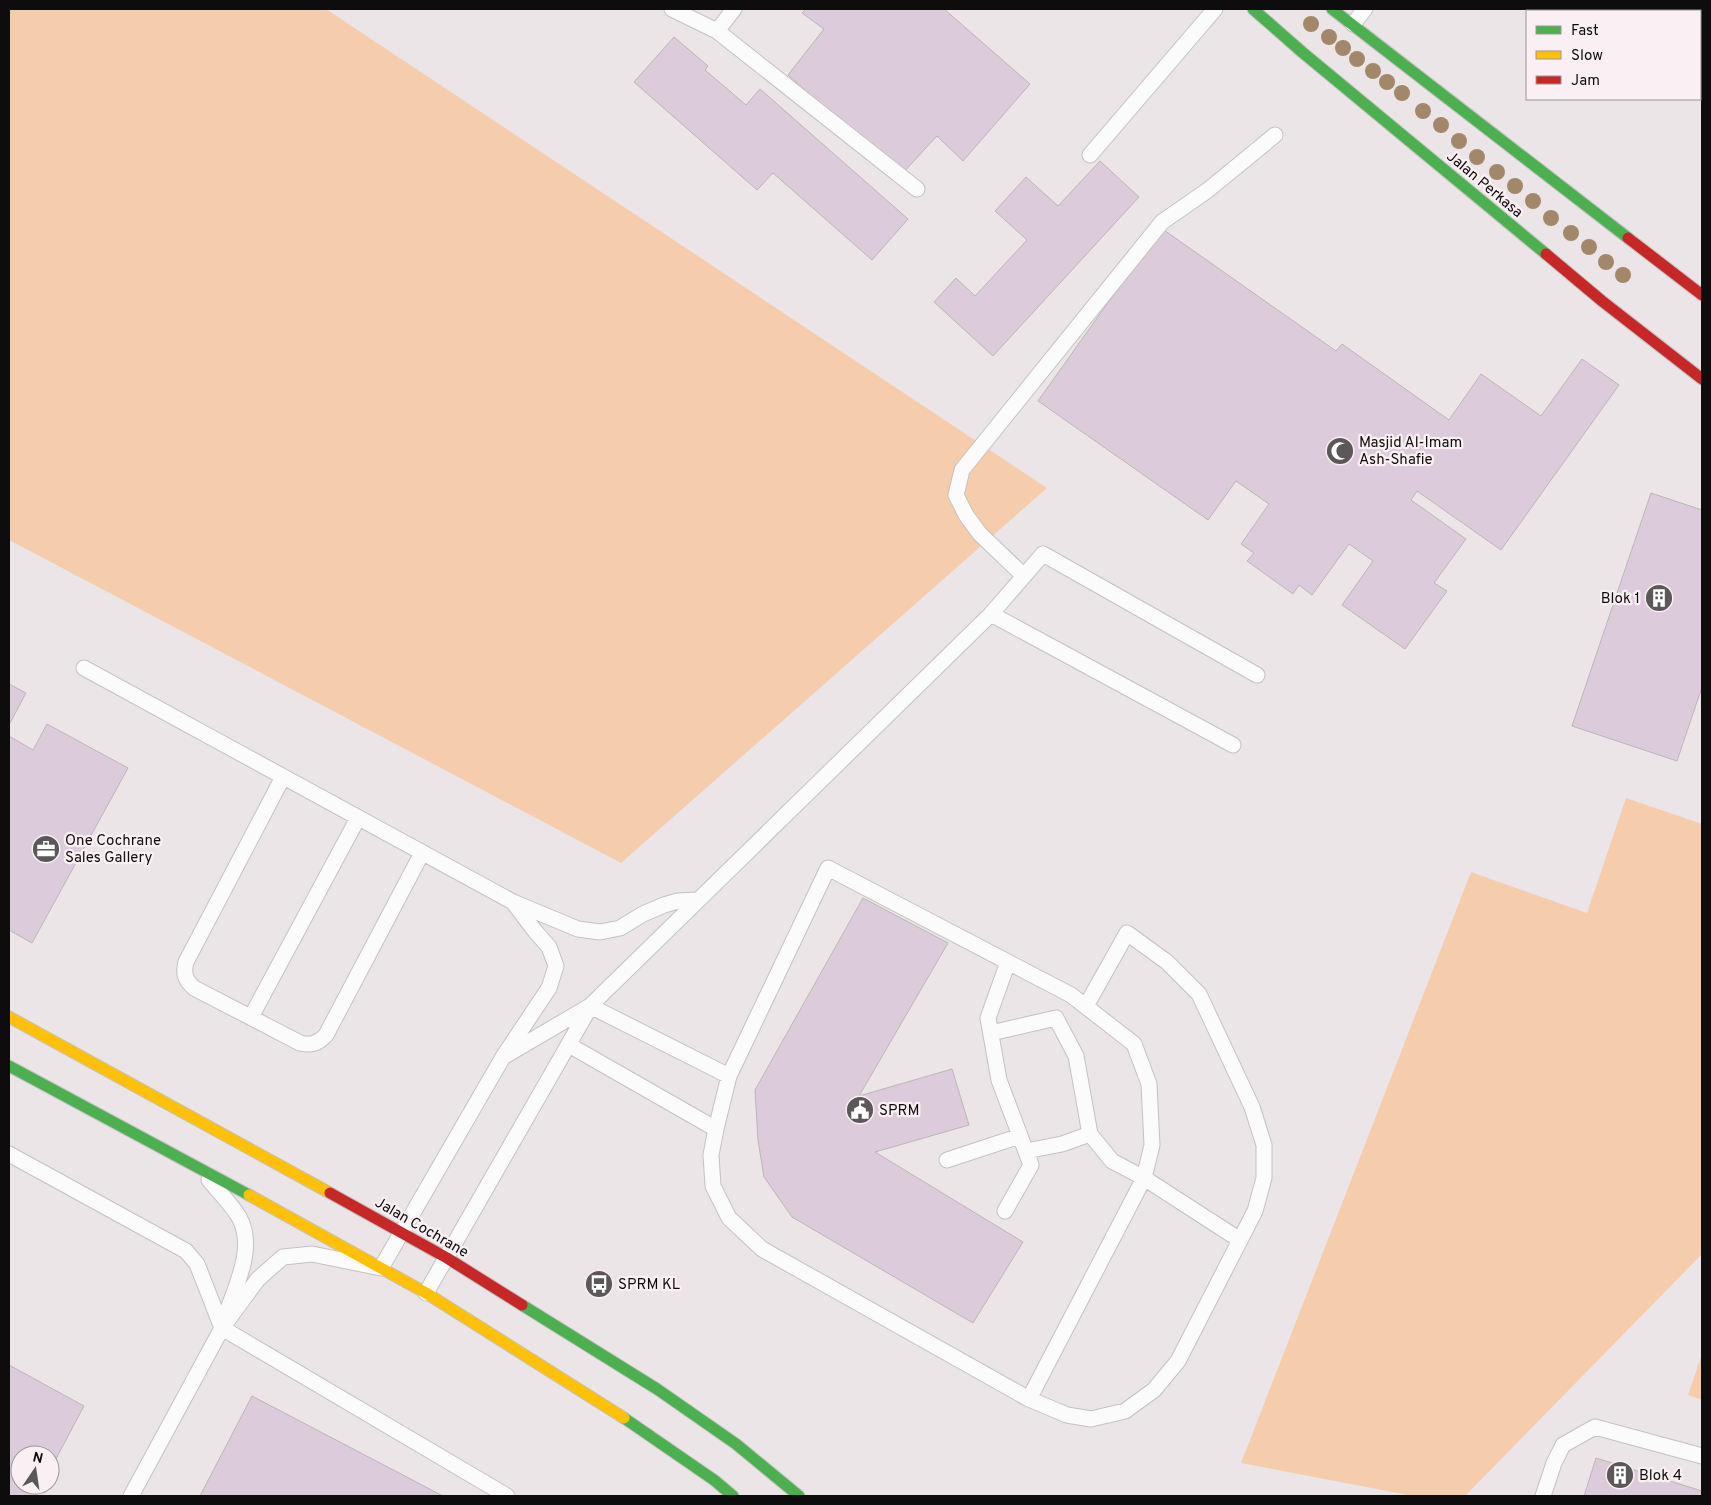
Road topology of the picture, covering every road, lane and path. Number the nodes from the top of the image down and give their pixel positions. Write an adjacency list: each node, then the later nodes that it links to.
1 (672, 9): 8 (lane)
2 (734, 9): 8 (lane)
3 (1215, 9): 10 (lane)
4 (1253, 9): 13 (street, Jalan Perkasa)
5 (1332, 9): 7 (street)
6 (1365, 9): 7 (lane)
7 (1352, 24): 12 (street)
8 (717, 31): 11 (lane)
9 (1275, 135): 14 (lane)
10 (1090, 155)
11 (917, 189)
12 (1702, 295)
13 (1702, 379)
14 (1024, 576): 15 (lane); 17 (lane)
15 (991, 614): 18 (lane); 22 (lane)
16 (84, 668): 19 (lane)
17 (1258, 675)
18 (1233, 745)
19 (283, 777): 20 (lane); 27 (lane)
20 (358, 818): 21 (lane); 27 (lane)
21 (422, 853): 23 (lane); 27 (lane)
22 (697, 900): 23 (lane); 25 (lane)
23 (513, 902): 31 (lane)
24 (1008, 962): 26 (lane); 29 (lane); 33 (lane)
25 (590, 1006): 30 (lane); 31 (lane); 33 (lane)
26 (1086, 1006): 41 (lane); 44 (lane)
27 (251, 1017)
28 (9, 1018): 43 (street, Jalan Cochrane)
29 (990, 1033): 35 (lane); 36 (lane)
30 (569, 1045): 34 (lane); 45 (lane)
31 (503, 1057): 43 (lane)
32 (9, 1066): 40 (street)
33 (728, 1076): 34 (lane)
34 (716, 1129): 49 (lane)
35 (1090, 1134): 37 (lane); 41 (lane)
36 (1020, 1136): 37 (lane); 39 (lane)
37 (1026, 1151): 42 (lane)
38 (9, 1154): 48 (lane)
39 (947, 1160)
40 (200, 1168): 46 (street); 48 (lane)
41 (1144, 1178): 44 (lane); 49 (lane)
42 (1005, 1211)
43 (402, 1232): 45 (street, Jalan Cochrane); 46 (lane)
44 (1240, 1240): 49 (lane)
45 (447, 1258): 47 (lane); 54 (street, Jalan Cochrane)
46 (381, 1268): 47 (street); 48 (lane)
47 (426, 1293): 53 (street)
48 (222, 1328): 51 (lane); 52 (lane)
49 (1030, 1400)
50 (1702, 1456): 55 (lane)
51 (131, 1496)
52 (507, 1496)
53 (733, 1496)
54 (799, 1496)
55 (1543, 1496)

